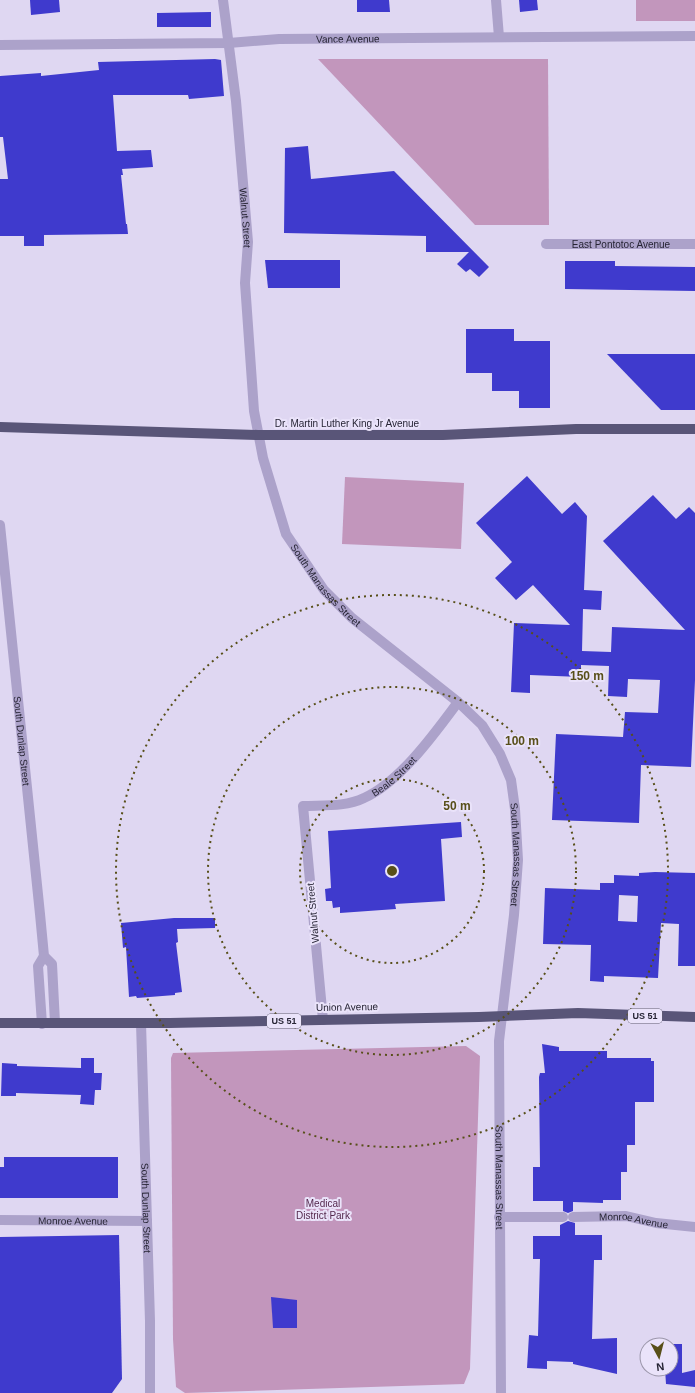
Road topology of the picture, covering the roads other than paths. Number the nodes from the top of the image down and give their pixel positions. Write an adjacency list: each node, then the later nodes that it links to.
1 (223, 0): 5 (street, Walnut Street)
2 (496, 0): 4 (street)
3 (695, 36): 4 (street, Vance Avenue)
4 (499, 37): 5 (street, Vance Avenue)
5 (229, 43): 6 (street, Vance Avenue); 11 (street, Walnut Street)
6 (0, 45)
7 (546, 244): 8 (street, East Pontotoc Avenue)
8 (695, 244)
9 (0, 427): 11 (main road, Dr. Martin Luther King Jr Avenue)
10 (695, 428): 11 (main road, Dr. Martin Luther King Jr Avenue)
11 (258, 435): 13 (street, South Manassas Street)
12 (0, 526): 15 (street, South Dunlap Street)
13 (458, 702): 14 (street, Beale Street); 16 (street, South Manassas Street)
14 (303, 806): 18 (street, Walnut Street)
15 (44, 956): 20 (street, South Dunlap Street); 22 (street, South Dunlap Street)
16 (502, 1016): 17 (main road, Union Avenue / US 51); 18 (main road, Union Avenue / US 51); 23 (street, South Manassas Street)
17 (695, 1017)
18 (323, 1020): 21 (main road, Union Avenue / US 51)
19 (0, 1023): 22 (main road, Union Avenue / US 51)
20 (55, 1023): 21 (main road, Union Avenue / US 51); 22 (main road, Union Avenue / US 51)
21 (141, 1023): 25 (street, South Dunlap Street)
22 (42, 1024)
23 (499, 1217): 26 (street, Monroe Avenue); 28 (street, South Manassas Street)
24 (0, 1220): 25 (street, Monroe Avenue)
25 (146, 1221): 27 (street, South Dunlap Street)
26 (695, 1227)
27 (150, 1393)
28 (501, 1393)

